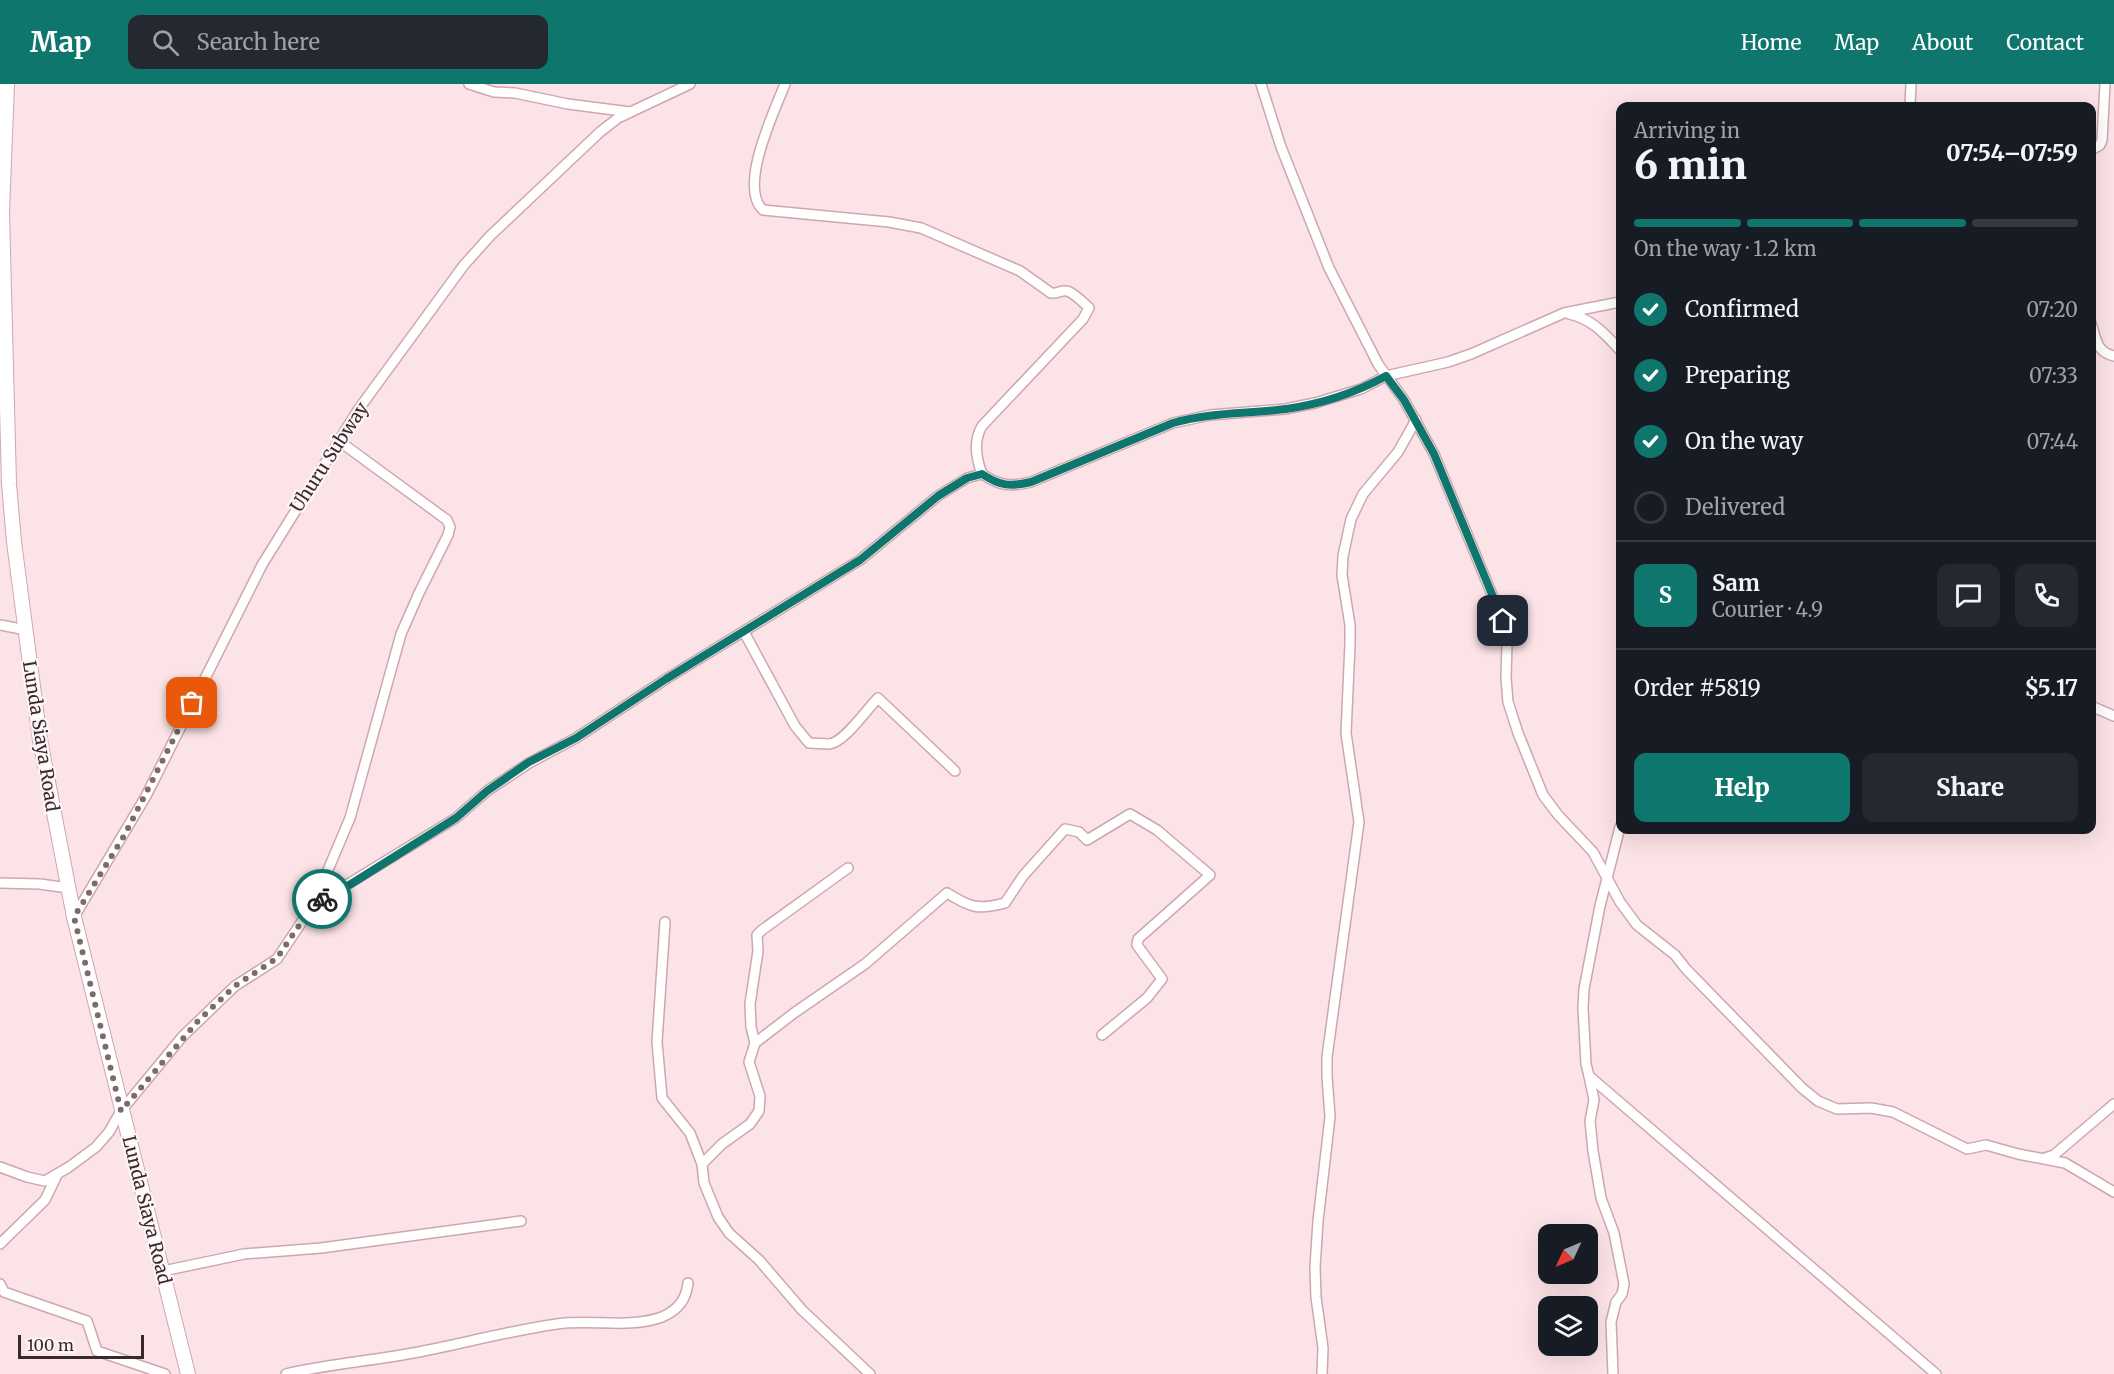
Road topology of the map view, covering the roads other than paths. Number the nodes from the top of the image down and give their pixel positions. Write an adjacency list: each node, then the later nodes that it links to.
1 (7, 84): 10 (main road, Lunda Siaya Road)
2 (469, 84): 12 (street)
3 (669, 84): 9 (street)
4 (690, 84): 9 (street, Uhuru Subway)
5 (785, 84): 24 (street)
6 (1261, 84): 20 (street)
7 (1911, 84): 11 (street)
8 (2104, 84): 13 (street)
9 (665, 97): 12 (street, Uhuru Subway)
10 (3, 102): 14 (main road, Lunda Siaya Road)
11 (1910, 102)
12 (630, 112): 23 (street, Uhuru Subway)
13 (2096, 147)
14 (2, 293): 22 (main road, Lunda Siaya Road)
15 (1616, 303): 16 (street)
16 (1564, 314): 18 (street); 20 (street)
17 (2096, 337): 19 (street)
18 (1616, 346)
19 (2114, 356)
20 (1386, 376): 21 (street); 24 (street)
21 (1416, 420): 33 (street); 58 (street)
22 (4, 433): 26 (main road, Lunda Siaya Road)
23 (339, 441): 36 (street); 37 (street, Uhuru Subway)
24 (982, 474): 27 (street)
25 (0, 625): 26 (street)
26 (26, 630): 35 (main road, Lunda Siaya Road)
27 (744, 632): 30 (street); 36 (street)
28 (2096, 708): 29 (street)
29 (2114, 716)
30 (955, 771)
31 (1618, 834): 33 (street)
32 (848, 867): 40 (street)
33 (1607, 877): 41 (street); 44 (street)
34 (0, 883): 35 (street)
35 (68, 888): 37 (main road, Lunda Siaya Road)
36 (311, 908): 43 (street)
37 (74, 917): 43 (main road, Lunda Siaya Road)
38 (665, 922): 45 (street)
39 (1102, 1035): 40 (street)
40 (755, 1043): 45 (street)
41 (1589, 1076): 59 (street); 60 (street)
42 (2114, 1104): 44 (street)
43 (121, 1111): 47 (street); 51 (main road, Lunda Siaya Road)
44 (2042, 1159): 48 (street)
45 (702, 1164): 57 (street)
46 (0, 1167): 47 (street)
47 (56, 1176): 50 (street)
48 (2114, 1192)
49 (521, 1221): 51 (street)
50 (0, 1244)
51 (162, 1271): 55 (main road, Lunda Siaya Road)
52 (688, 1283): 56 (street)
53 (0, 1284): 54 (street)
54 (165, 1374)
55 (188, 1374)
56 (286, 1374)
57 (870, 1374)
58 (1322, 1374)
59 (1613, 1374)
60 (1936, 1374)

